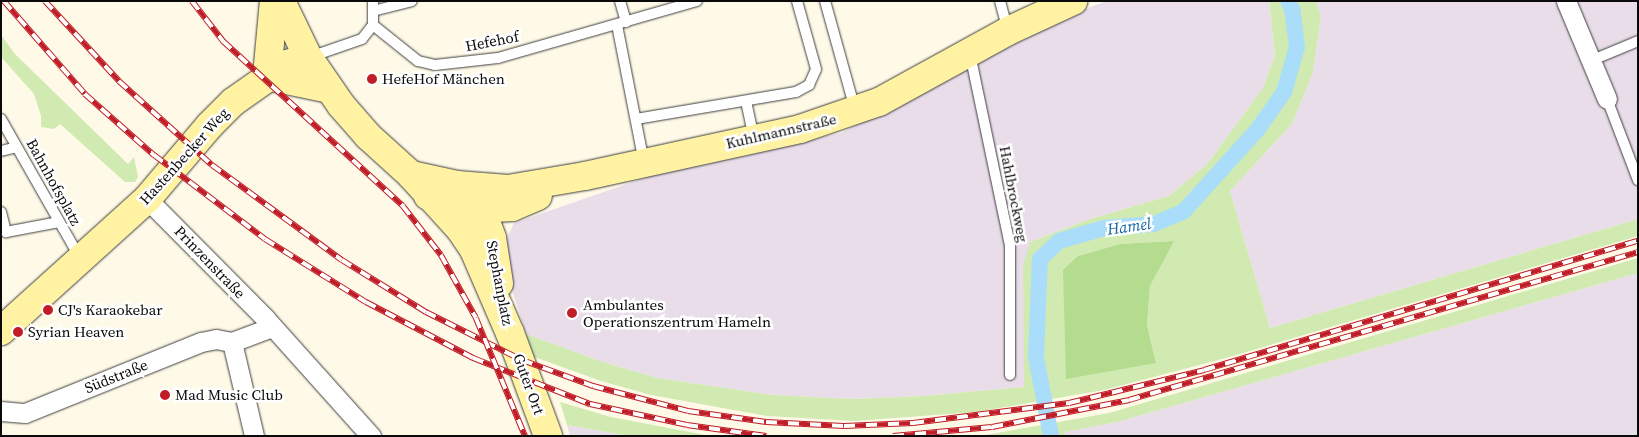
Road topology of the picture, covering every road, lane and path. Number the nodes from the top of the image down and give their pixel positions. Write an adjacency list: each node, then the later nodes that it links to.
1 (274, 1): 19 (main road)
2 (281, 1): 17 (main road)
3 (412, 1): 11 (lane)
4 (620, 1): 12 (lane)
5 (697, 1): 12 (lane, Hefehof)
6 (797, 1): 22 (lane)
7 (825, 1): 23 (lane)
8 (1000, 1): 14 (lane)
9 (1074, 1): 14 (main road, Kuhlmannstraße)
10 (1566, 1): 18 (street)
11 (373, 6): 13 (lane)
12 (622, 23): 13 (lane, Hefehof); 25 (lane)
13 (372, 25): 17 (lane)
14 (1008, 31): 16 (main road, Kuhlmannstraße)
15 (1638, 41): 18 (lane)
16 (969, 51): 23 (main road, Kuhlmannstraße); 45 (lane, Hahlbrockweg)
17 (308, 57): 19 (main road, Hastenbecker Weg); 20 (main road, Kuhlmannstraße)
18 (1590, 61): 21 (street)
19 (267, 76): 20 (main road); 35 (main road, Hastenbecker Weg)
20 (329, 89): 30 (main road, Kuhlmannstraße)
21 (1607, 99): 31 (lane)
22 (746, 100): 25 (lane); 26 (lane)
23 (856, 112): 26 (main road, Kuhlmannstraße)
24 (1, 119): 27 (lane, Bahnhofsplatz)
25 (636, 119): 29 (lane)
26 (754, 139): 29 (main road, Kuhlmannstraße)
27 (17, 147): 28 (lane); 38 (lane, Bahnhofsplatz)
28 (1, 151)
29 (644, 162): 34 (main road, Kuhlmannstraße)
30 (411, 175): 32 (main road, Kuhlmannstraße); 33 (main road, Kuhlmannstraße)
31 (1638, 180)
32 (457, 185): 34 (main road, Kuhlmannstraße); 36 (main road)
33 (428, 196): 36 (main road); 39 (main road, Stephanplatz)
34 (510, 198): 36 (main road); 39 (main road)
35 (148, 199): 40 (main road, Hastenbecker Weg); 42 (street, Prinzenstraße)
36 (477, 207): 39 (main road, Stephanplatz)
37 (1, 212): 38 (lane)
38 (59, 222): 40 (lane, Bahnhofsplatz)
39 (483, 244): 43 (main road, Stephanplatz)
40 (80, 258): 41 (main road, Hastenbecker Weg)
41 (4, 322)
42 (272, 327): 44 (street); 48 (street, Prinzenstraße)
43 (510, 333): 49 (main road, Guter Ort)
44 (232, 342): 46 (street, Südstraße); 47 (street)
45 (1010, 375)
46 (1, 412)
47 (254, 436)
48 (371, 436)
49 (548, 436)

